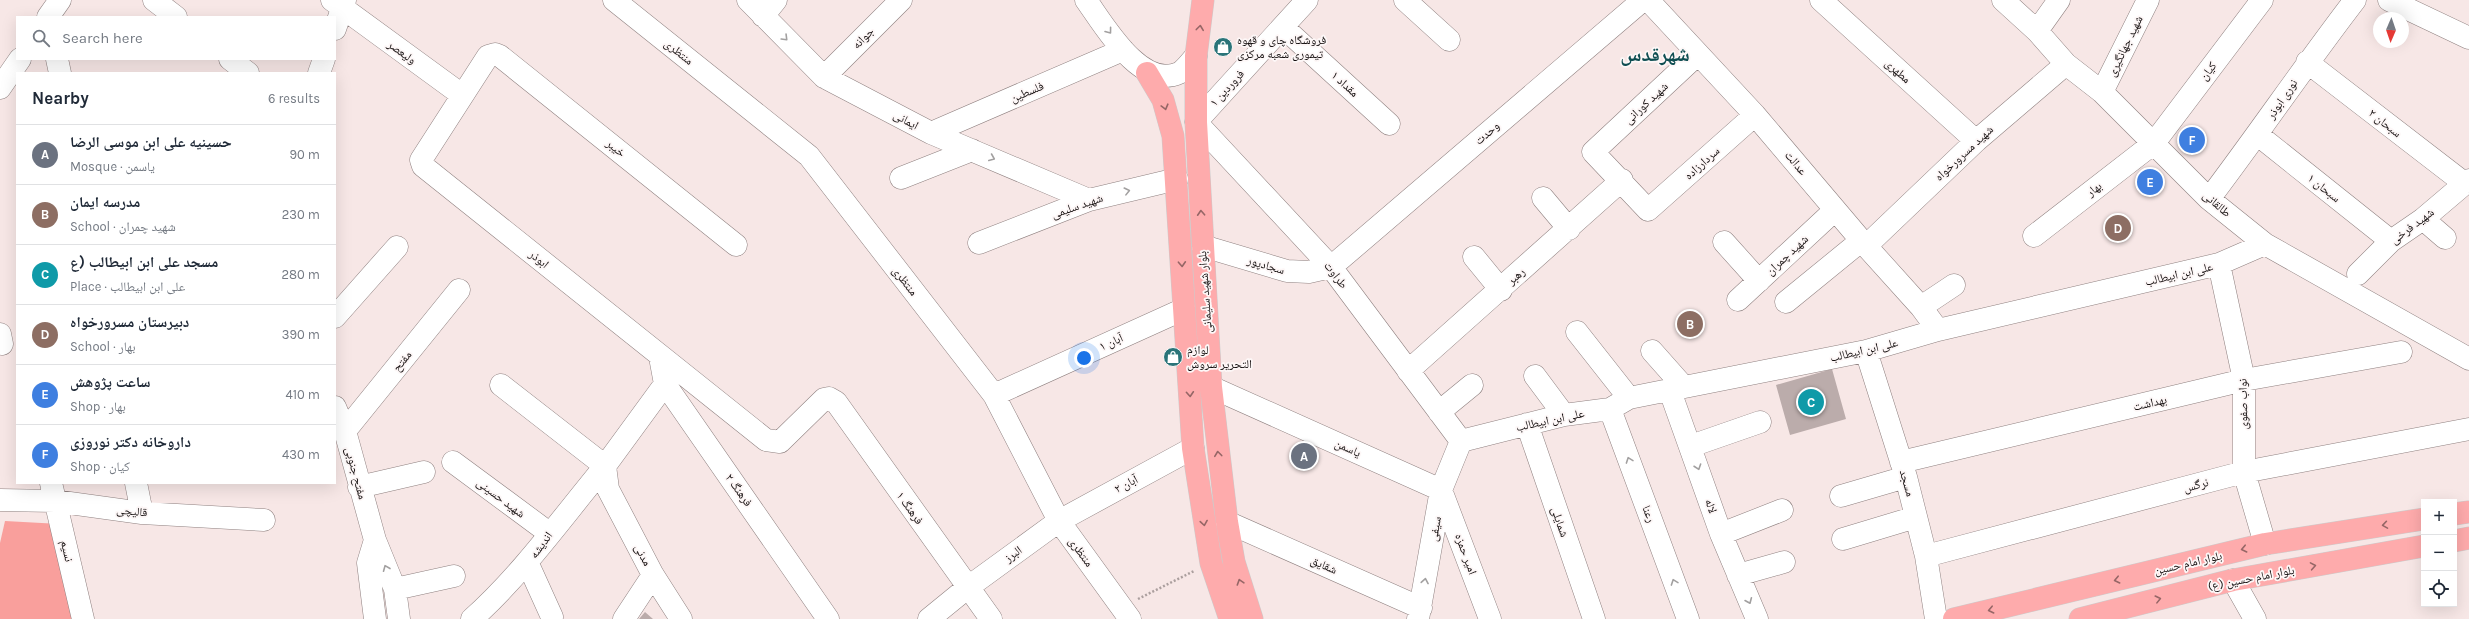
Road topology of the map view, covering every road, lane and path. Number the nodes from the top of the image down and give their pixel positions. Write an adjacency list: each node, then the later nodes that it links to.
1 (154, 0): 20 (street)
2 (614, 0): 99 (street, منتظری)
3 (748, 0): 19 (street, ایمانی)
4 (901, 0): 39 (street, جوانه)
5 (1086, 0): 26 (street, one-way to 26)
6 (1203, 0): 28 (main road, بلوار شهید سلیمانی, one-way to 6)
7 (1307, 0): 22 (street, فروردین ۱)
8 (1405, 0): 25 (street)
9 (1643, 0): 73 (street, وحدت)
10 (1648, 0): 27 (street, عدالت)
11 (1821, 0): 48 (street, مطهری)
12 (2003, 0): 23 (street, طالقانی)
13 (2059, 0): 23 (street)
14 (2148, 0): 41 (street, شهید جهانگیری)
15 (2262, 0): 49 (street, کیان)
16 (2355, 0): 33 (street, نوری ابوذر)
17 (2389, 0): 24 (street)
18 (340, 3): 21 (street); 42 (street, ولیعصر)
19 (770, 8): 39 (street, ایمانی, one-way to 39)
20 (175, 16)
21 (336, 24)
22 (1283, 27): 44 (street, فروردین ۱); 45 (street, مقداد ۱)
23 (2037, 31): 34 (street, طالقانی)
24 (2469, 38)
25 (1449, 40)
26 (1123, 50): 38 (street); 46 (street, فلسطین)
27 (1698, 54): 43 (street, عدالت); 53 (street, شهید کورانی)
28 (1196, 56): 38 (street); 44 (main road, بلوار شهید سلیمانی)
29 (19, 60): 40 (street)
30 (57, 60): 35 (street)
31 (231, 60): 36 (street)
32 (324, 60): 37 (street)
33 (2307, 62): 47 (street, نوری ابوذر); 54 (street, سبحان ۲)
34 (2066, 64): 41 (street, طالقانی); 48 (street, شهید مسرورخواه)
35 (60, 72)
36 (247, 72)
37 (319, 72)
38 (1147, 73): 52 (main road, بلوار شهید سلیمانی, one-way to 52)
39 (824, 76): 46 (street, ایمانی)
40 (0, 88)
41 (2102, 92): 49 (street, طالقانی)
42 (462, 95): 68 (street, خیبر); 90 (street, ابوذر)
43 (1756, 115): 53 (street, سردارزاده); 58 (street, عدالت)
44 (1196, 122): 69 (main road, بلوار شهید سلیمانی, one-way to 44); 73 (street, طراوت)
45 (1389, 124)
46 (931, 133): 50 (street, ایمانی)
47 (2258, 135): 56 (street, نوری ابوذر); 63 (street, سبحان ۱)
48 (1976, 141): 66 (street, شهید مسرورخواه)
49 (2154, 143): 56 (street, طالقانی); 61 (street, بهار)
50 (972, 150): 51 (street); 57 (street, ایمانی, one-way to 57)
51 (901, 178)
52 (1177, 179): 57 (street, شهید سلیمی, one-way to 52); 82 (main road, بلوار شهید سلیمانی, one-way to 82)
53 (1622, 180): 60 (street, رهبر)
54 (2466, 182): 59 (street, شهید فرخی)
55 (1543, 198): 60 (street)
56 (2209, 199): 67 (street, طالقانی)
57 (1089, 200): 65 (street, شهید سلیمی)
58 (1835, 210): 66 (street, عدالت); 75 (street, شهید چمران)
59 (2423, 219): 62 (street); 63 (street, شهید فرخی)
60 (1569, 229): 78 (street, رهبر)
61 (2034, 236)
62 (2445, 238)
63 (2391, 241): 74 (street, شهید فرخی)
64 (1724, 242): 75 (street)
65 (979, 243)
66 (1864, 243): 80 (street, شهید مسرورخواه); 81 (street, عدالت)
67 (2265, 244): 72 (street, علی ابن ابیطالب); 89 (street, طالقانی)
68 (736, 245)
69 (1203, 246): 73 (street, سجادپور); 97 (main road, بلوار شهید سلیمانی)
70 (397, 247): 83 (street)
71 (1474, 257): 78 (street)
72 (2219, 264): 84 (street, علی ابن ابیطالب); 93 (street, نواب صفوی)
73 (1331, 267): 91 (street, طراوت)
74 (2358, 274)
75 (1759, 281): 79 (street, شهید چمران)
76 (1954, 285): 81 (street)
77 (459, 290): 109 (street, مفتح)
78 (1501, 290): 91 (street, رهبر)
79 (1738, 300)
80 (1786, 302)
81 (1921, 307): 84 (street, عدالت)
82 (1184, 309): 99 (street, آبان ۱); 112 (main road, بلوار شهید سلیمانی, one-way to 112)
83 (336, 316)
84 (1938, 330): 87 (street, علی ابن ابیطالب)
85 (1577, 332): 101 (street)
86 (1652, 351): 98 (street)
87 (1866, 351): 98 (street, علی ابن ابیطالب); 115 (street, مسجد)
88 (2402, 352): 93 (street, بهداشت)
89 (2467, 354)
90 (660, 357): 94 (street, فرهنگ ۲); 100 (street, ابوذر)
91 (1408, 371): 104 (street, طراوت)
92 (1535, 376): 105 (street)
93 (2244, 380): 115 (street, بهداشت); 117 (street, نواب صفوی)
94 (665, 384): 114 (street, اندیشه); 160 (street, فرهنگ ۲)
95 (1472, 384): 104 (street)
96 (501, 385): 114 (street)
97 (1211, 387): 120 (street, یاسمن); 132 (main road, بلوار شهید سلیمانی, one-way to 97)
98 (1677, 388): 101 (street, علی ابن ابیطالب); 111 (street, لاله)
99 (994, 395): 131 (street, منتظری)
100 (829, 398): 149 (street, فرهنگ ۱)
101 (1628, 398): 102 (street, علی ابن ابیطالب)
102 (1610, 409): 105 (street, علی ابن ابیطالب); 167 (street, رعنا, one-way to 102)
103 (336, 410): 109 (street, مفتح جنوبی)
104 (1439, 412): 110 (street, طراوت)
105 (1564, 415): 107 (street, علی ابن ابیطالب)
106 (1760, 422): 111 (street)
107 (1527, 424): 110 (street, علی ابن ابیطالب); 166 (street, شمایلی)
108 (2469, 429): 117 (street, نرگس)
109 (345, 432): 119 (street, مفتح جنوبی)
110 (1461, 441): 120 (street, سیفی)
111 (1690, 446): 134 (street, لاله, one-way to 134)
112 (1193, 448): 131 (street, آبان ۲); 143 (main road, بلوار شهید سلیمانی, one-way to 143)
113 (453, 462): 133 (street, شهید حسینی)
114 (605, 466): 133 (street, اندیشه); 145 (street, مدنی)
115 (1903, 470): 122 (street, بهداشت); 128 (street, مسجد)
116 (424, 472): 119 (street)
117 (2244, 472): 139 (street, نواب صفوی); 141 (street, نرگس)
118 (136, 484): 126 (street)
119 (360, 487): 137 (street, مفتح جنوبی)
120 (1442, 490): 152 (street, سیفی, one-way to 120); 165 (street, امیر حمزه)
121 (53, 492): 123 (street, قالیچی); 126 (street, قالیچی); 154 (street, نسیم)
122 (1841, 496)
123 (0, 500)
124 (1782, 510): 134 (street)
125 (2469, 512): 127 (main road)
126 (142, 513): 130 (street, قالیچی)
127 (2457, 514)
128 (1916, 518): 136 (street); 141 (street, مسجد)
129 (2421, 519): 139 (main road, بلوار امام حسین, one-way to 139)
130 (264, 520)
131 (1059, 521): 149 (street, البرز); 151 (street, منتظری)
132 (1227, 522): 152 (street, شقایق); 164 (main road, بلوار شهید سلیمانی, one-way to 132)
133 (549, 533): 144 (street, اندیشه)
134 (1721, 534): 146 (street, لاله)
135 (2469, 538): 138 (main road)
136 (1843, 539)
137 (375, 540): 150 (street, مفتح جنوبی, one-way to 137); 155 (street)
138 (2457, 540)
139 (2265, 544): 170 (main road, بلوار امام حسین, one-way to 170)
140 (2421, 547): 148 (main road, بلوار امام حسین (ع), one-way to 140)
141 (1926, 556): 169 (street, مسجد)
142 (1784, 562): 146 (street)
143 (1210, 563): 151 (path); 163 (main road, بلوار شهید سلیمانی)
144 (528, 564): 153 (street); 157 (street, اندیشه)
145 (653, 575): 158 (street); 159 (street, مدنی)
146 (1738, 575): 168 (street, لاله, one-way to 168)
147 (454, 576): 150 (street)
148 (2233, 580): 171 (main road, بلوار امام حسین (ع), one-way to 148); 172 (street)
149 (967, 588): 161 (street, البرز); 162 (street, فرهنگ ۱)
150 (395, 589): 156 (street, مفتح جنوبی)
151 (1126, 613)
152 (1420, 613)
153 (552, 617)
154 (83, 619)
155 (375, 619)
156 (399, 619)
157 (472, 619)
158 (624, 619)
159 (682, 619)
160 (828, 619)
161 (929, 619)
162 (991, 619)
163 (1230, 619)
164 (1252, 619)
165 (1490, 619)
166 (1594, 619)
167 (1688, 619)
168 (1757, 619)
169 (1936, 619)
170 (1954, 619)
171 (2080, 619)
172 (2255, 619)

